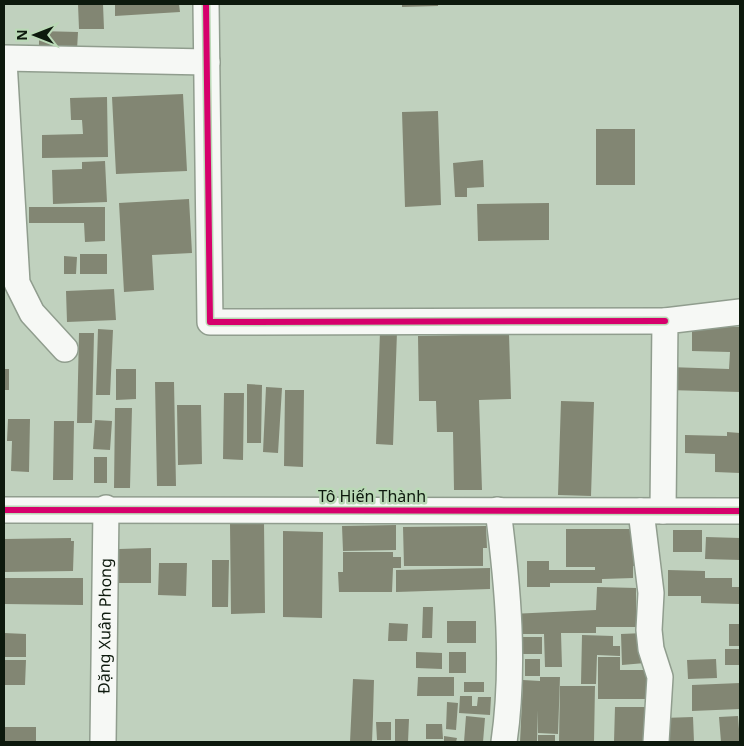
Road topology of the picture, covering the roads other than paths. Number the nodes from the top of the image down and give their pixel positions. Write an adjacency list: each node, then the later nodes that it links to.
1 (206, 4): 3 (street)
2 (4, 59): 3 (street); 4 (street)
3 (207, 62): 6 (street)
4 (10, 290): 7 (street)
5 (740, 312): 6 (street)
6 (665, 321): 11 (street)
7 (65, 349)
8 (106, 508): 9 (street, Tô Hiến Thành); 10 (street, Tô Hiến Thành); 13 (street, Đặng Xuân Phong)
9 (4, 510)
10 (498, 510): 11 (street, Tô Hiến Thành); 14 (street)
11 (652, 511): 12 (street, Tô Hiến Thành); 15 (street)
12 (740, 511)
13 (103, 742)
14 (504, 742)
15 (656, 742)

